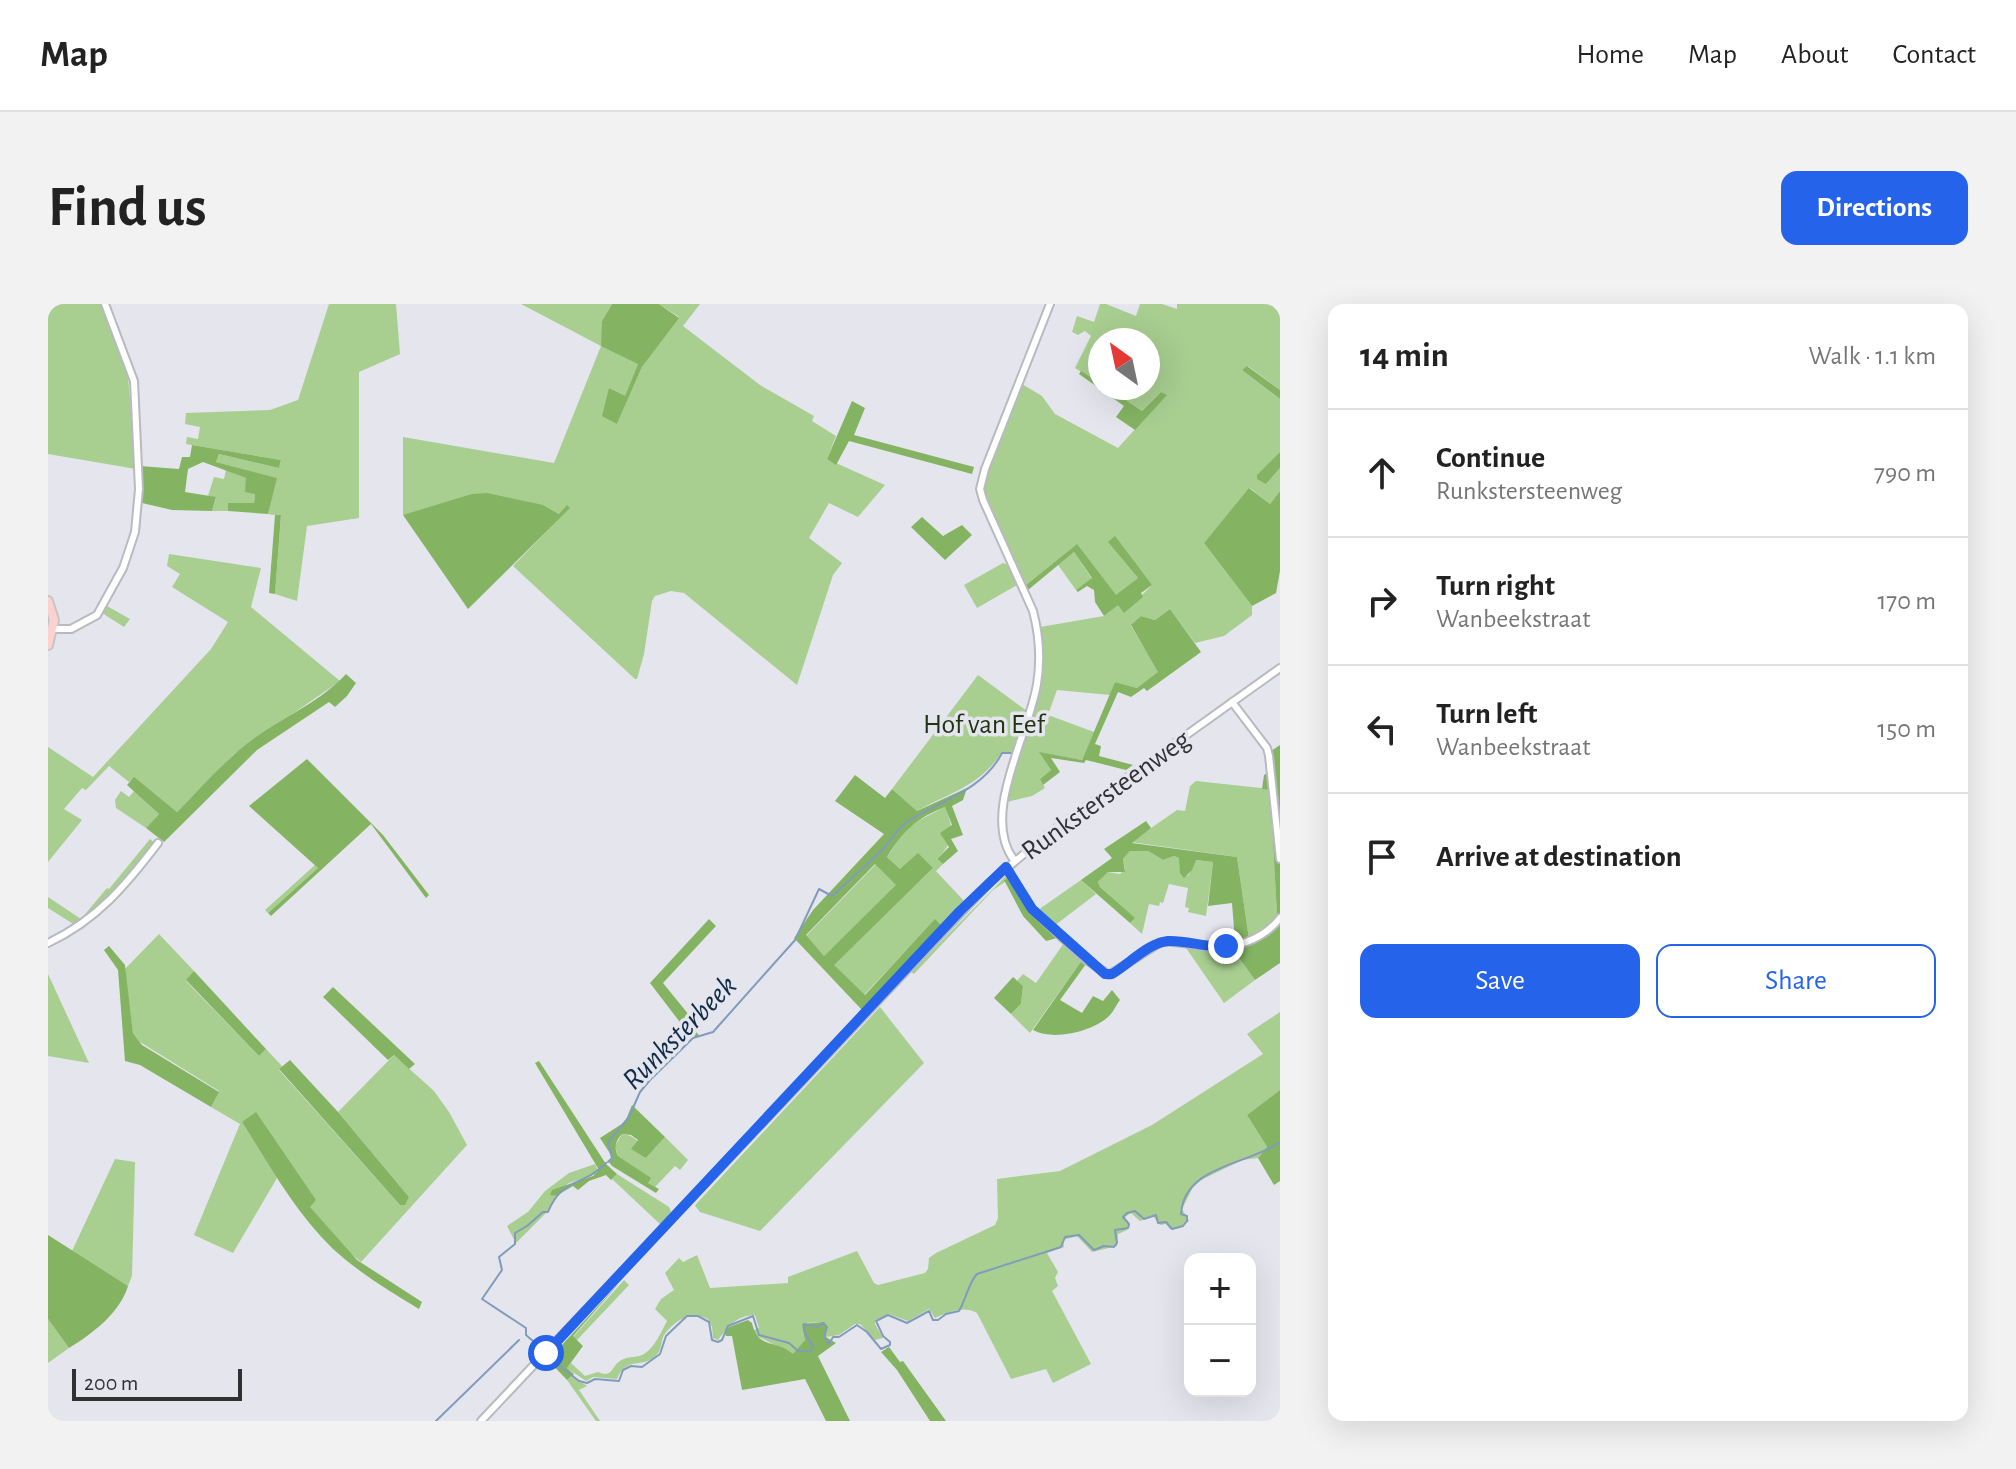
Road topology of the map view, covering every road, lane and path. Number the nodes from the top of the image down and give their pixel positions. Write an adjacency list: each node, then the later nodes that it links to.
1 (105, 304): 4 (street)
2 (1050, 304): 10 (street)
3 (48, 601): 4 (main road)
4 (53, 629): 5 (main road)
5 (48, 645)
6 (1280, 668): 7 (street, Runkstersteenweg)
7 (1232, 702): 9 (street); 10 (street, Runkstersteenweg)
8 (158, 843): 13 (street)
9 (1280, 859)
10 (1014, 860): 11 (street, Runkstersteenweg)
11 (1006, 867): 12 (street); 14 (street, Runkstersteenweg)
12 (1280, 918)
13 (48, 943)
14 (481, 1421)

